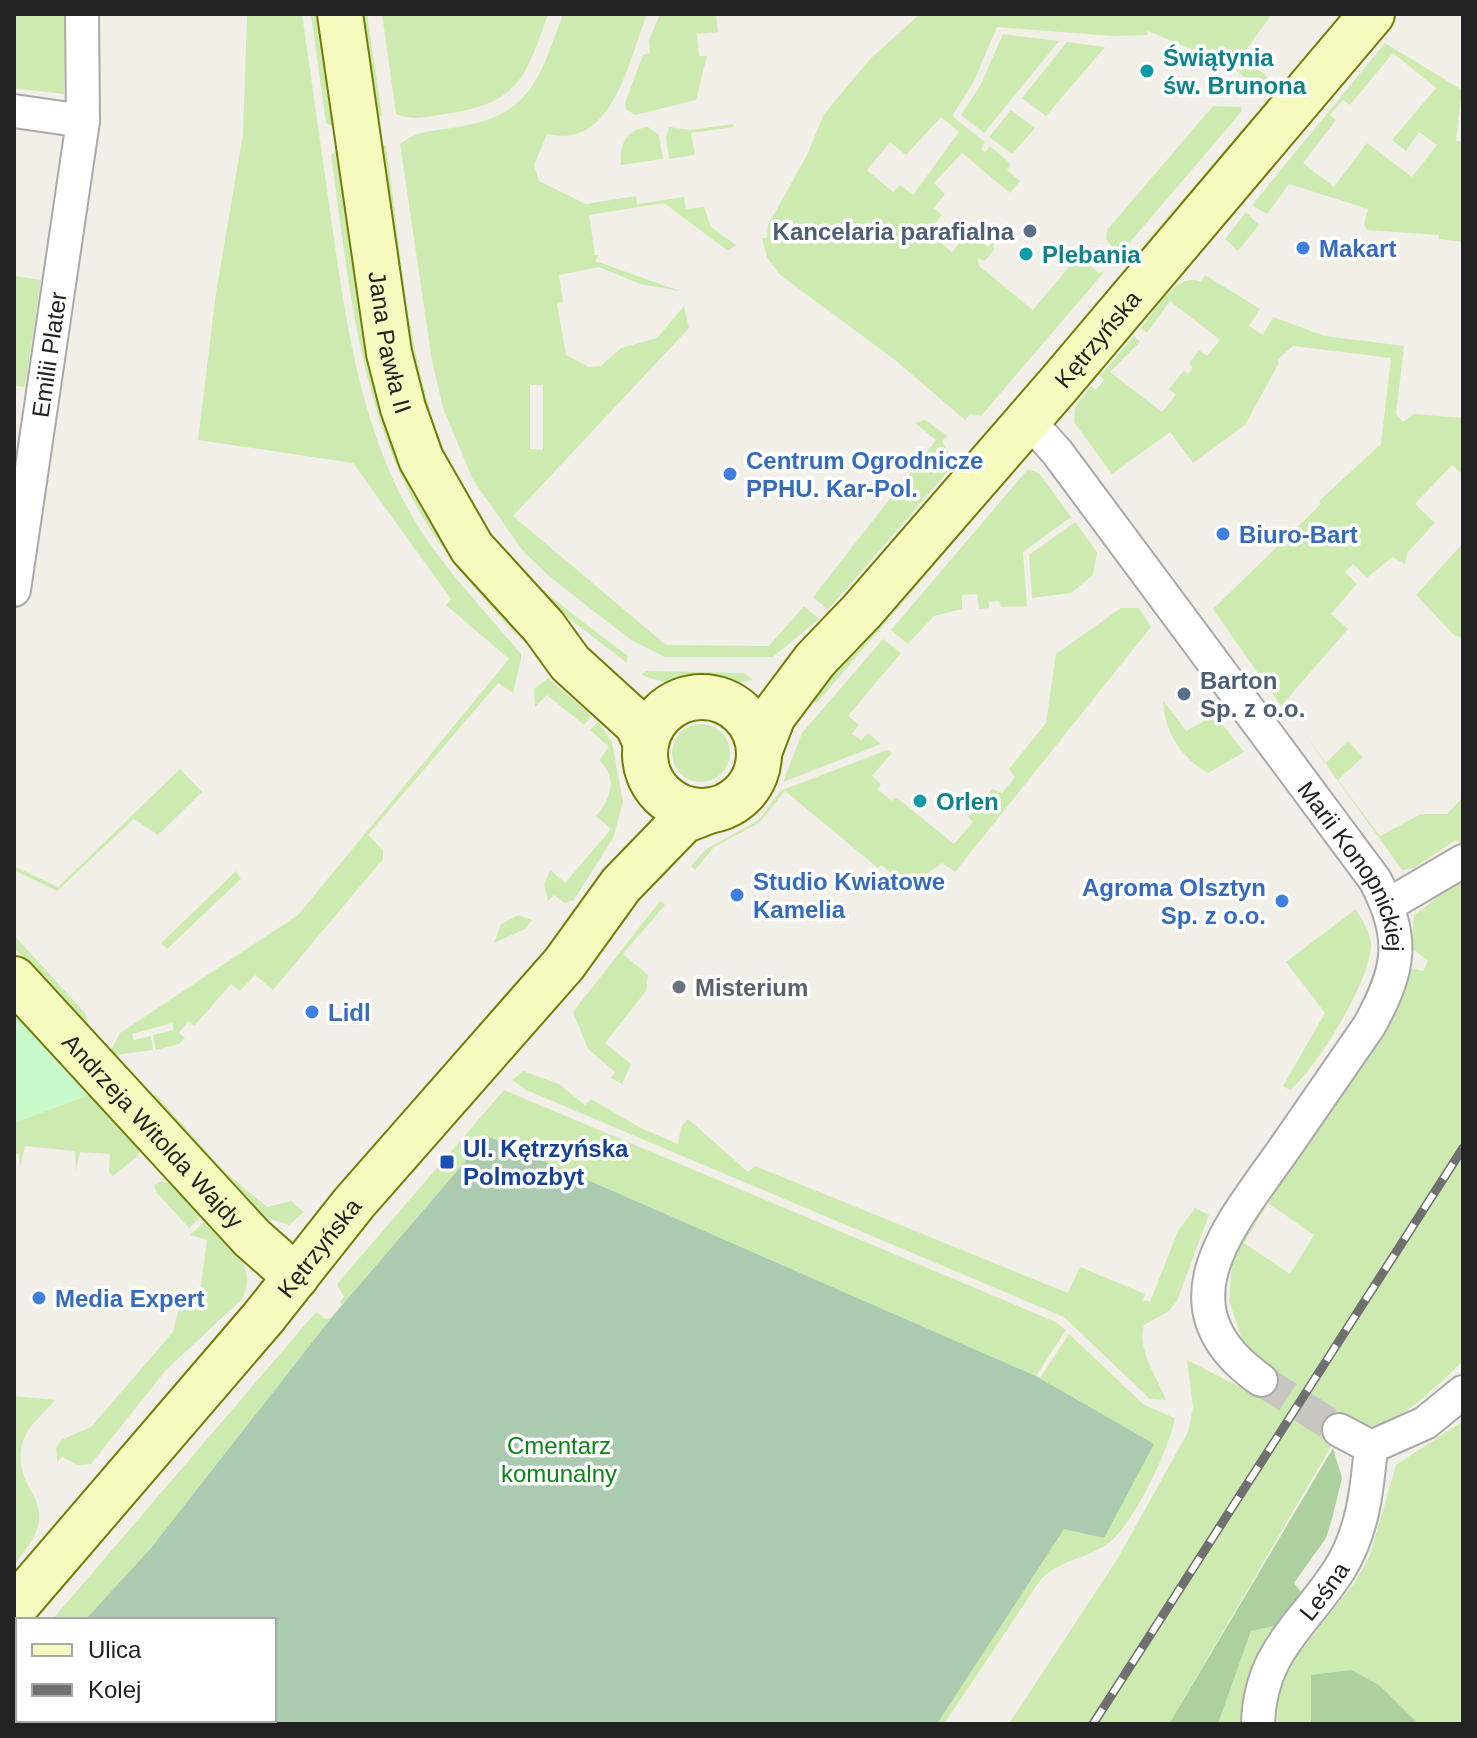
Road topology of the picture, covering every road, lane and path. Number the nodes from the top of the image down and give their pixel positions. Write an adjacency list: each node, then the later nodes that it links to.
1 (82, 14): 5 (street, Emilii Plater)
2 (340, 14): 8 (main road, Jana Pawła II)
3 (1372, 14): 6 (main road, Kętrzyńska)
4 (14, 111): 5 (street)
5 (83, 121): 7 (street, Emilii Plater)
6 (1028, 420): 9 (main road, Kętrzyńska); 16 (street, Marii Konopnickiej)
7 (14, 590)
8 (544, 627): 10 (main road, Jana Pawła II); 12 (main road, Jana Pawła II)
9 (815, 660): 10 (main road, Kętrzyńska); 11 (main road, Kętrzyńska)
10 (701, 698): 11 (main road); 12 (main road)
11 (760, 750): 13 (main road)
12 (648, 760): 13 (main road); 15 (main road, Kętrzyńska)
13 (706, 812): 15 (main road, Kętrzyńska)
14 (1463, 861): 16 (street)
15 (621, 885): 18 (main road, Kętrzyńska)
16 (1388, 905): 19 (street, Marii Konopnickiej)
17 (14, 979): 18 (main road, Andrzeja Witolda Wajdy)
18 (296, 1277): 23 (main road, Kętrzyńska)
19 (1261, 1380)
20 (1463, 1392): 22 (street)
21 (1339, 1430): 22 (street)
22 (1371, 1447): 24 (street, Leśna)
23 (14, 1608)
24 (1258, 1724)

